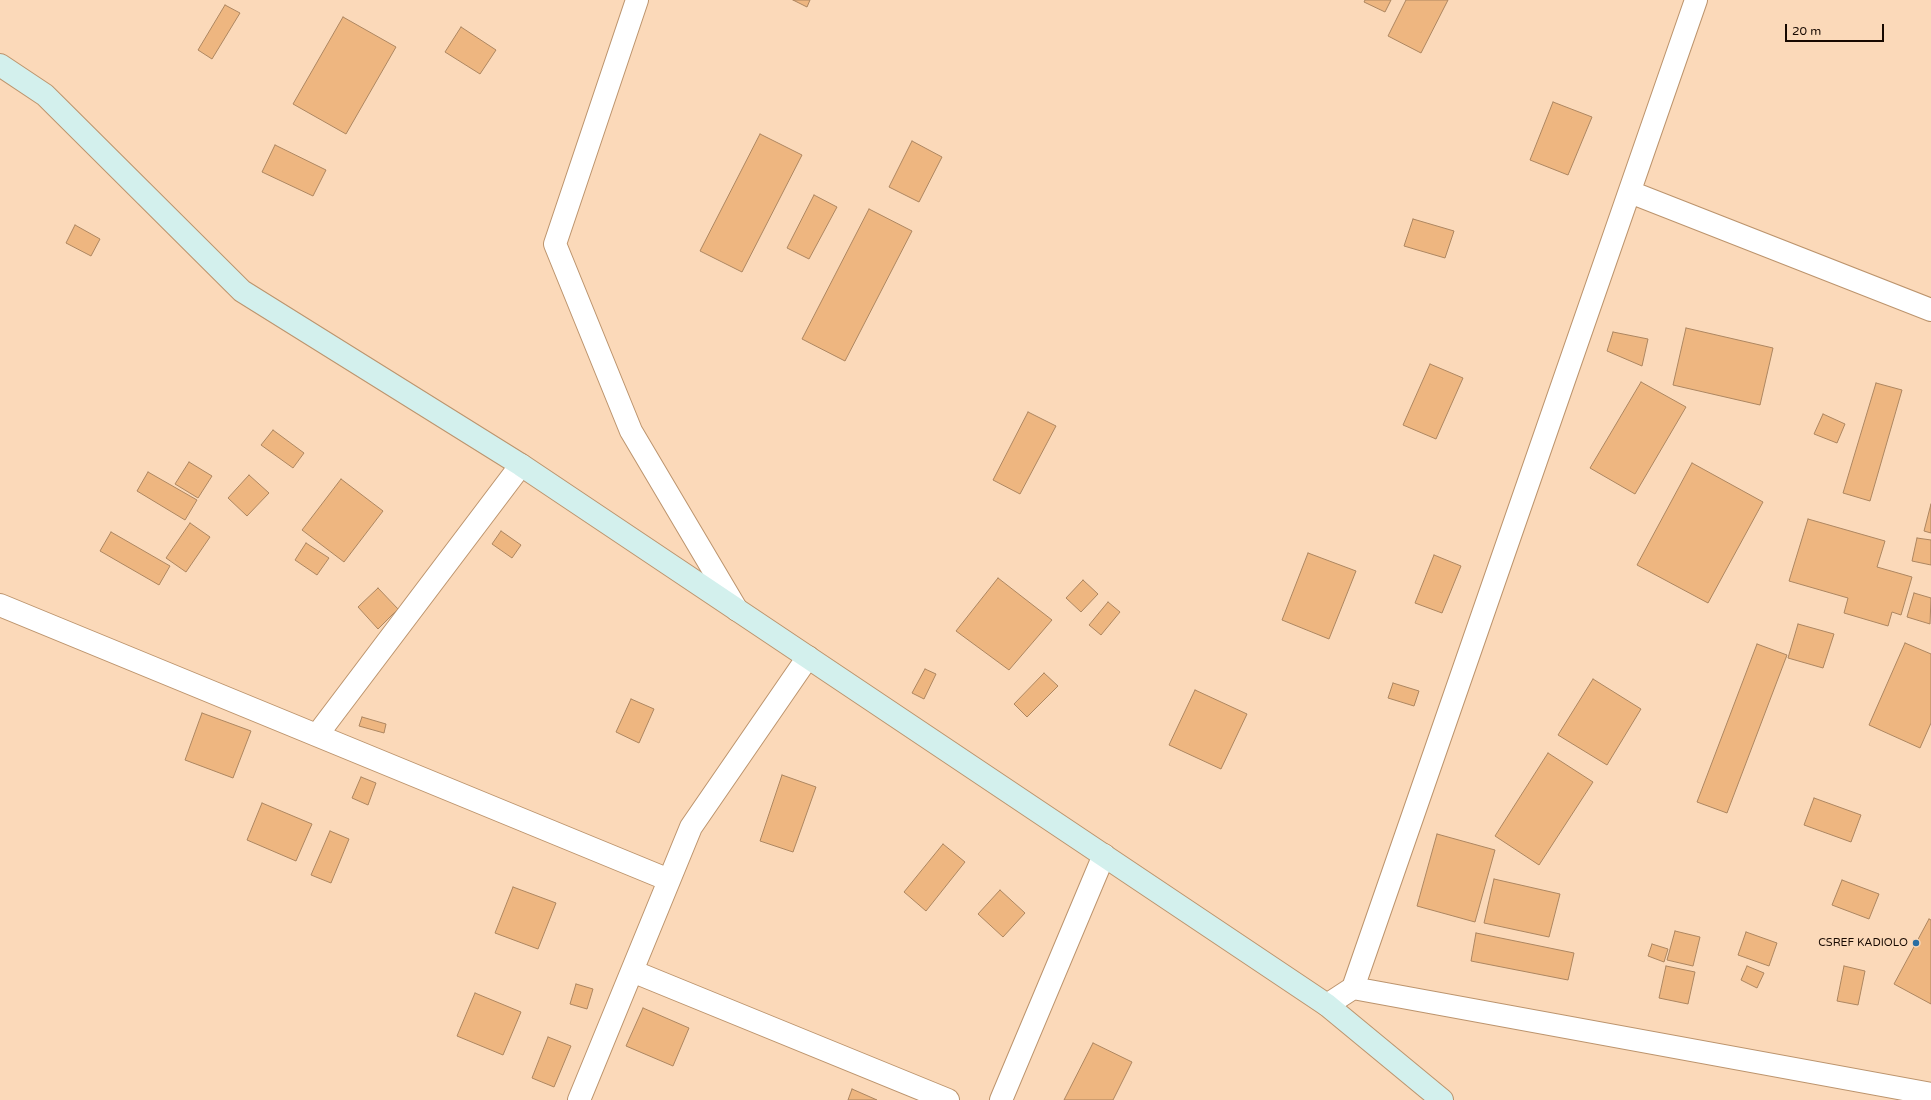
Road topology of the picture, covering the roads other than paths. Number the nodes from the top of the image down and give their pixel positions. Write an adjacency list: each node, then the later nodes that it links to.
1 (637, 0): 8 (street)
2 (1696, 0): 4 (street)
3 (0, 65): 6 (street)
4 (1630, 192): 5 (street); 14 (street)
5 (1931, 310)
6 (520, 466): 8 (street); 10 (street)
7 (0, 605): 10 (street)
8 (737, 610): 9 (street)
9 (808, 656): 11 (street); 12 (street)
10 (317, 735): 12 (street)
11 (1104, 855): 15 (street); 19 (street)
12 (669, 880): 13 (street)
13 (632, 971): 17 (street); 18 (street)
14 (1353, 988): 15 (street); 16 (street)
15 (1327, 1005): 20 (street)
16 (1931, 1094)
17 (579, 1100)
18 (948, 1100)
19 (1001, 1100)
20 (1442, 1100)

